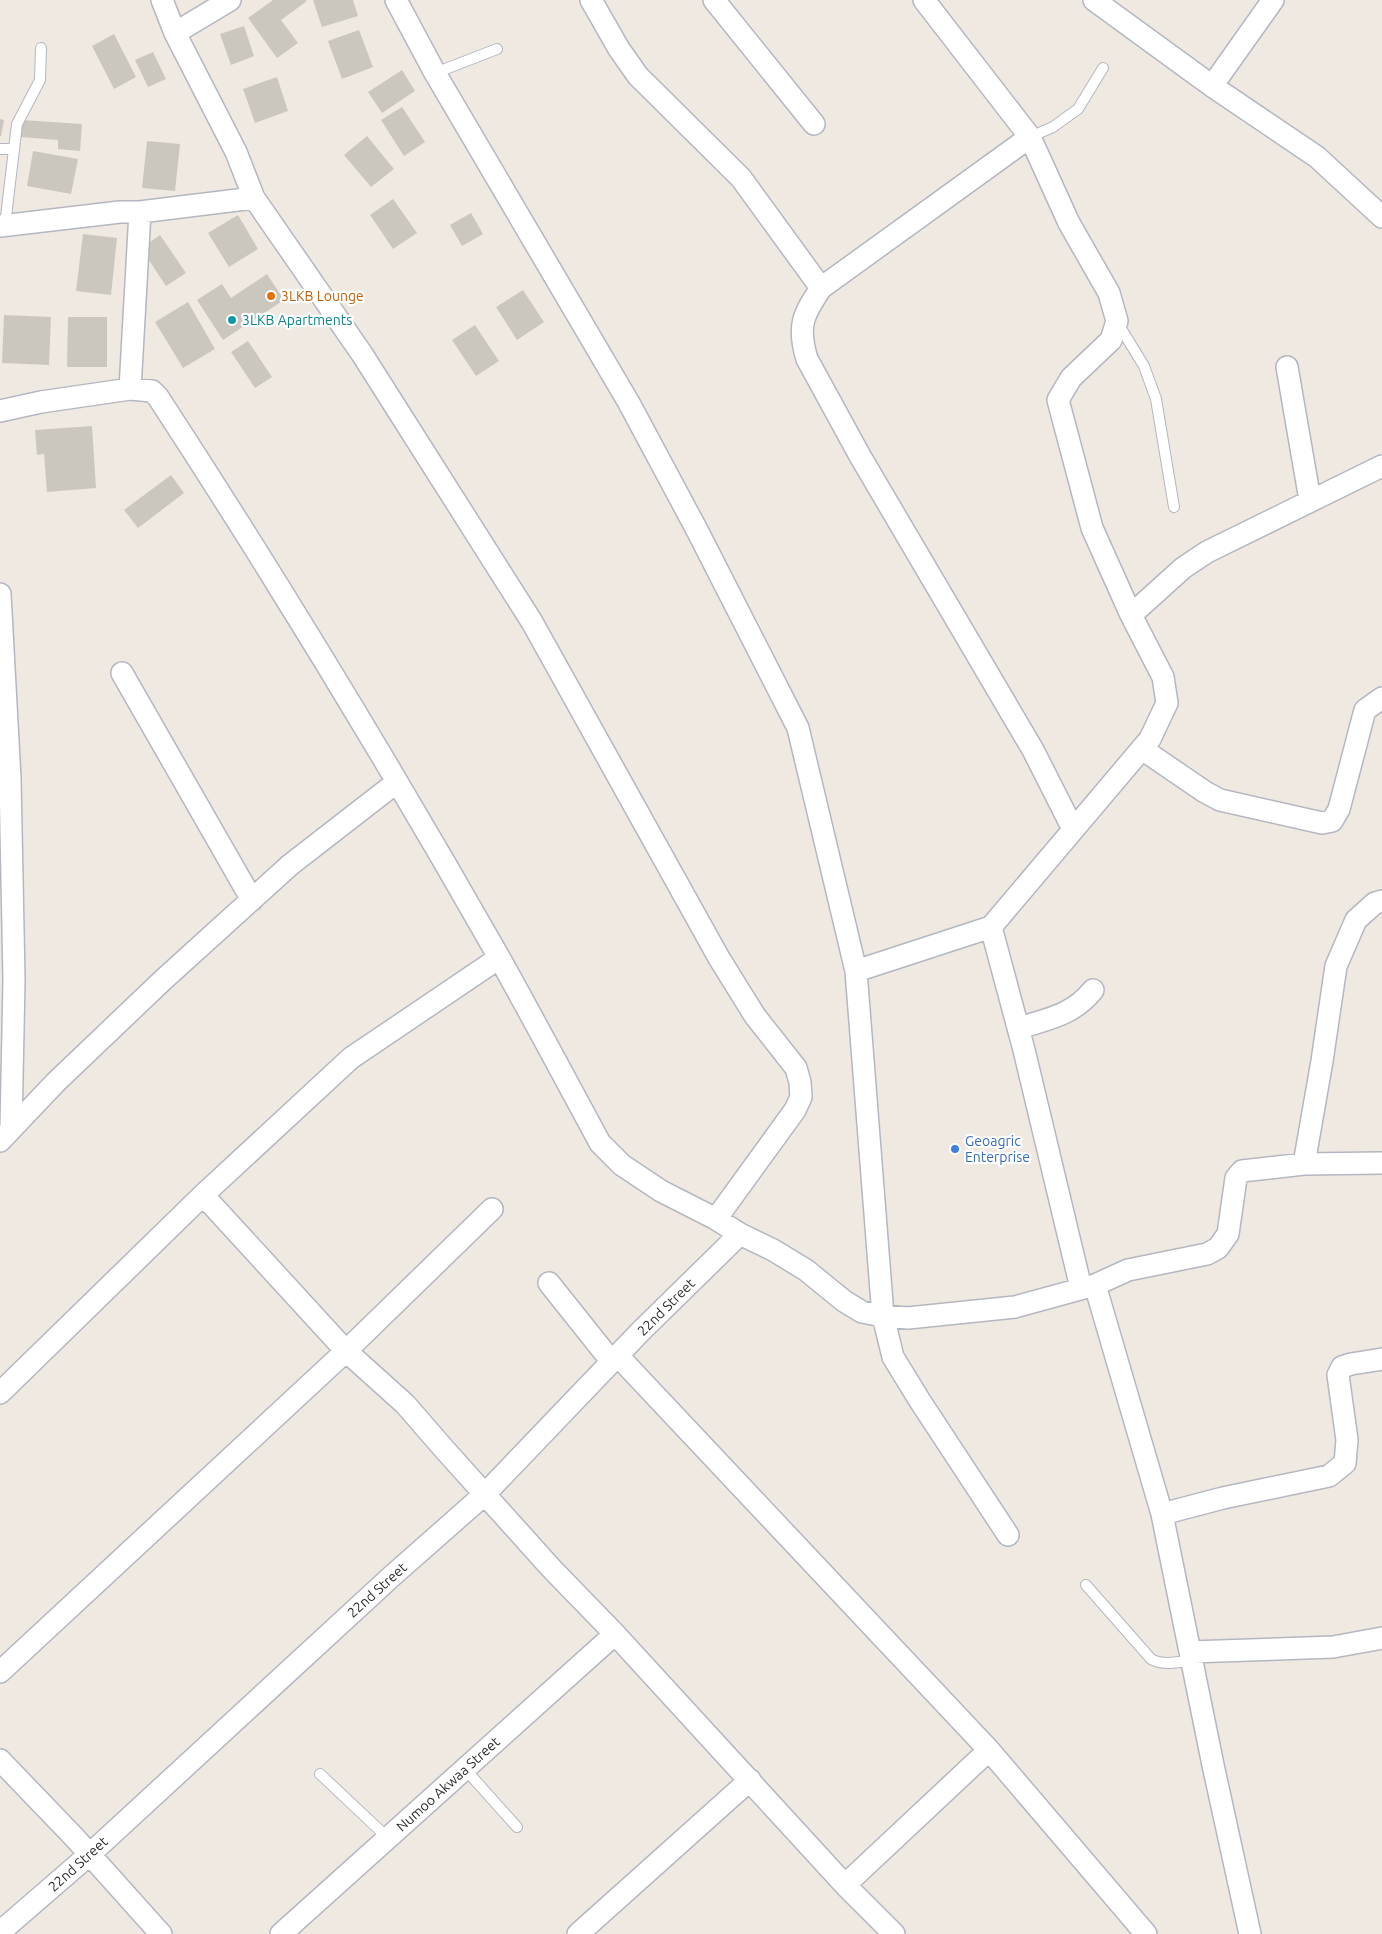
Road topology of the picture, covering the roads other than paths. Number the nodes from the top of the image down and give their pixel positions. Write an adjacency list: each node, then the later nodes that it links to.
1 (162, 0): 9 (street)
2 (230, 0): 9 (street)
3 (396, 0): 13 (street)
4 (591, 0): 23 (street)
5 (714, 0): 15 (street)
6 (924, 0): 16 (street)
7 (1094, 0): 14 (street)
8 (1274, 0): 14 (street)
9 (175, 33): 19 (street)
10 (40, 48): 18 (lane)
11 (497, 49): 13 (lane)
12 (1103, 68): 16 (lane)
13 (435, 73): 42 (street)
14 (1212, 86): 21 (street)
15 (814, 124)
16 (1030, 137): 23 (street); 24 (street)
17 (0, 149): 18 (lane)
18 (14, 149): 22 (lane)
19 (254, 198): 20 (street); 50 (street)
20 (140, 212): 22 (street); 26 (street)
21 (1382, 217)
22 (2, 225)
23 (821, 288): 37 (street)
24 (1117, 321): 30 (lane); 32 (street)
25 (1288, 367): 29 (street)
26 (130, 389): 27 (street); 36 (street)
27 (0, 411)
28 (1382, 466): 29 (street)
29 (1310, 500): 32 (street)
30 (1174, 507)
31 (0, 594): 45 (street)
32 (1131, 615): 35 (street)
33 (122, 673): 38 (street)
34 (1382, 698): 35 (street)
35 (1142, 749): 37 (street)
36 (397, 782): 38 (street); 41 (street)
37 (1073, 829): 40 (street)
38 (252, 900): 45 (street)
39 (1382, 901): 47 (street)
40 (992, 927): 42 (street); 44 (street)
41 (499, 958): 48 (street); 50 (street)
42 (856, 971): 54 (street)
43 (1093, 990): 44 (street)
44 (1019, 1028): 53 (street)
45 (5, 1134)
46 (1382, 1163): 47 (street)
47 (1304, 1164): 53 (street)
48 (203, 1195): 55 (street); 58 (street)
49 (492, 1209): 55 (street)
50 (716, 1220): 51 (street)
51 (740, 1234): 54 (street); 57 (street, 22nd Street)
52 (550, 1283): 57 (street)
53 (1088, 1287): 54 (street); 60 (street)
54 (883, 1316): 61 (street)
55 (346, 1351): 59 (street); 66 (street)
56 (1382, 1358): 60 (street)
57 (615, 1359): 59 (street, 22nd Street); 67 (street)
58 (0, 1393)
59 (485, 1494): 63 (street); 74 (street, 22nd Street)
60 (1162, 1514): 65 (street)
61 (1008, 1535)
62 (1086, 1585): 65 (lane)
63 (615, 1634): 69 (street, Numoo Akwaa Street); 71 (street)
64 (1382, 1638): 65 (street)
65 (1191, 1656): 82 (street)
66 (0, 1672)
67 (988, 1750): 75 (street); 81 (street)
68 (0, 1760): 74 (street)
69 (465, 1769): 72 (lane); 73 (street, Numoo Akwaa Street)
70 (320, 1774): 73 (lane)
71 (750, 1780): 75 (street); 80 (street)
72 (516, 1827)
73 (388, 1838): 79 (street, Numoo Akwaa Street)
74 (89, 1855): 76 (street, 22nd Street); 78 (street)
75 (845, 1884): 77 (street)
76 (0, 1932)
77 (888, 1932)
78 (161, 1934)
79 (281, 1934)
80 (578, 1934)
81 (1146, 1934)
82 (1250, 1934)

